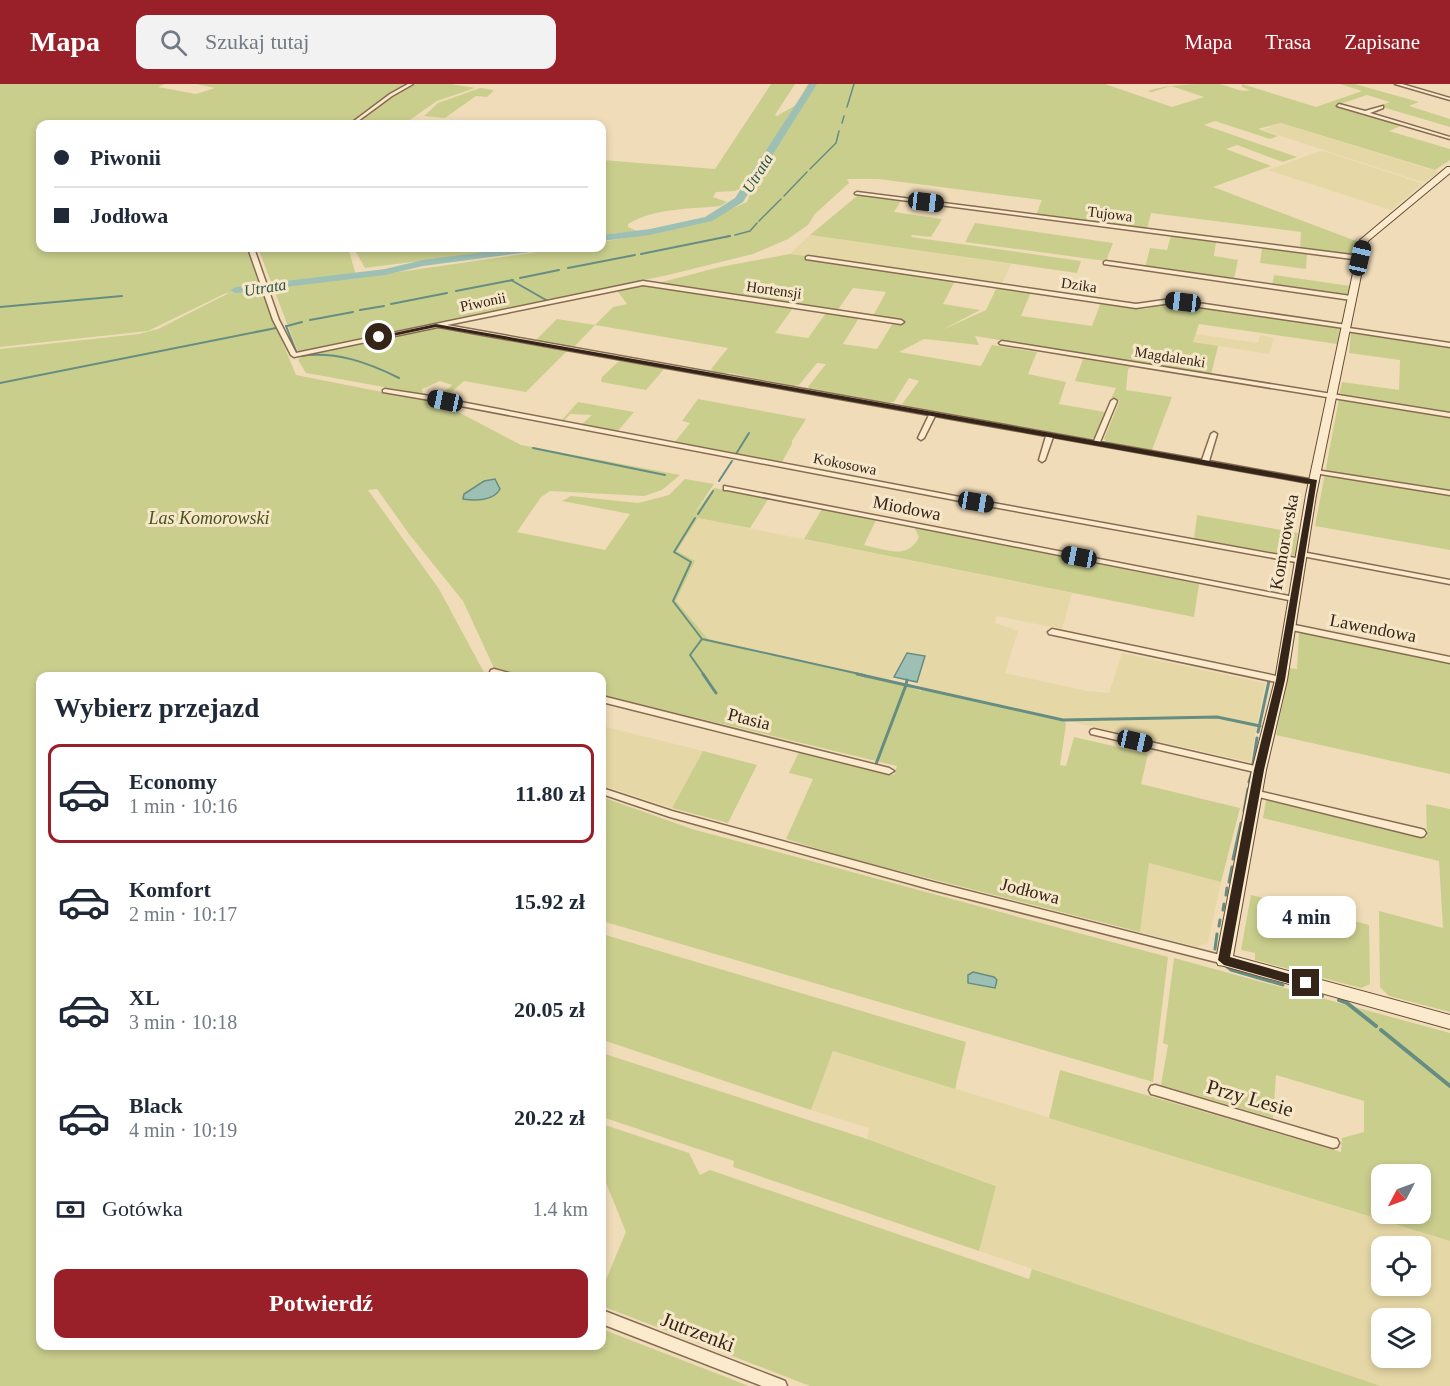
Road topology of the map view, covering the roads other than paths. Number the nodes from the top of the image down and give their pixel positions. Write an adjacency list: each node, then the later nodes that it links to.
1 (408, 84): 7 (street)
2 (1397, 84): 3 (street)
3 (1450, 99)
4 (1339, 105): 6 (street)
5 (1381, 107): 6 (street)
6 (1365, 113): 8 (street)
7 (358, 120)
8 (1450, 138)
9 (1450, 169): 13 (street, Komorowska)
10 (857, 193): 13 (street, Tujowa)
11 (252, 252): 18 (street, Piwonii)
12 (808, 258): 19 (street, Dzika)
13 (1360, 258): 16 (street, Komorowska)
14 (1106, 263): 16 (street)
15 (643, 283): 17 (street, Hortensji); 18 (street, Piwonii)
16 (1352, 298): 19 (street, Komorowska)
17 (901, 322)
18 (436, 326): 25 (street)
19 (1346, 328): 21 (street, Dzika); 23 (street, Komorowska)
20 (1002, 344): 23 (street, Magdalenki)
21 (1450, 345)
22 (385, 391): 36 (street, Kokosowa)
23 (1333, 396): 26 (street, Magdalenki); 33 (street, Komorowska)
24 (1114, 401): 30 (street)
25 (933, 414): 28 (street); 29 (street)
26 (1450, 415)
27 (1214, 434): 32 (street)
28 (1050, 435): 30 (street); 31 (street)
29 (921, 438)
30 (1096, 443): 32 (street)
31 (1042, 460)
32 (1205, 463): 33 (street)
33 (1315, 477): 35 (street); 36 (street, Komorowska)
34 (727, 488): 38 (street, Miodowa)
35 (1450, 494)
36 (1302, 558): 37 (street, Kokosowa); 38 (street, Komorowska)
37 (1450, 582)
38 (1294, 599): 39 (street, Komorowska)
39 (1290, 627): 41 (street, Lawendowa); 42 (street, Komorowska)
40 (1052, 632): 42 (street)
41 (1450, 660)
42 (1281, 680): 45 (street, Komorowska)
43 (606, 700): 46 (street, Ptasia)
44 (1094, 732): 45 (street)
45 (1259, 770): 48 (street, Komorowska)
46 (889, 771)
47 (606, 792): 50 (street, Jodłowa)
48 (1254, 793): 49 (street); 50 (street, Komorowska)
49 (1421, 832)
50 (1224, 960): 51 (street, Jodłowa)
51 (1450, 1022)
52 (1155, 1090): 53 (street, Przy Lesie)
53 (1334, 1143)
54 (606, 1319): 55 (street, Jutrzenki)
55 (780, 1386)

